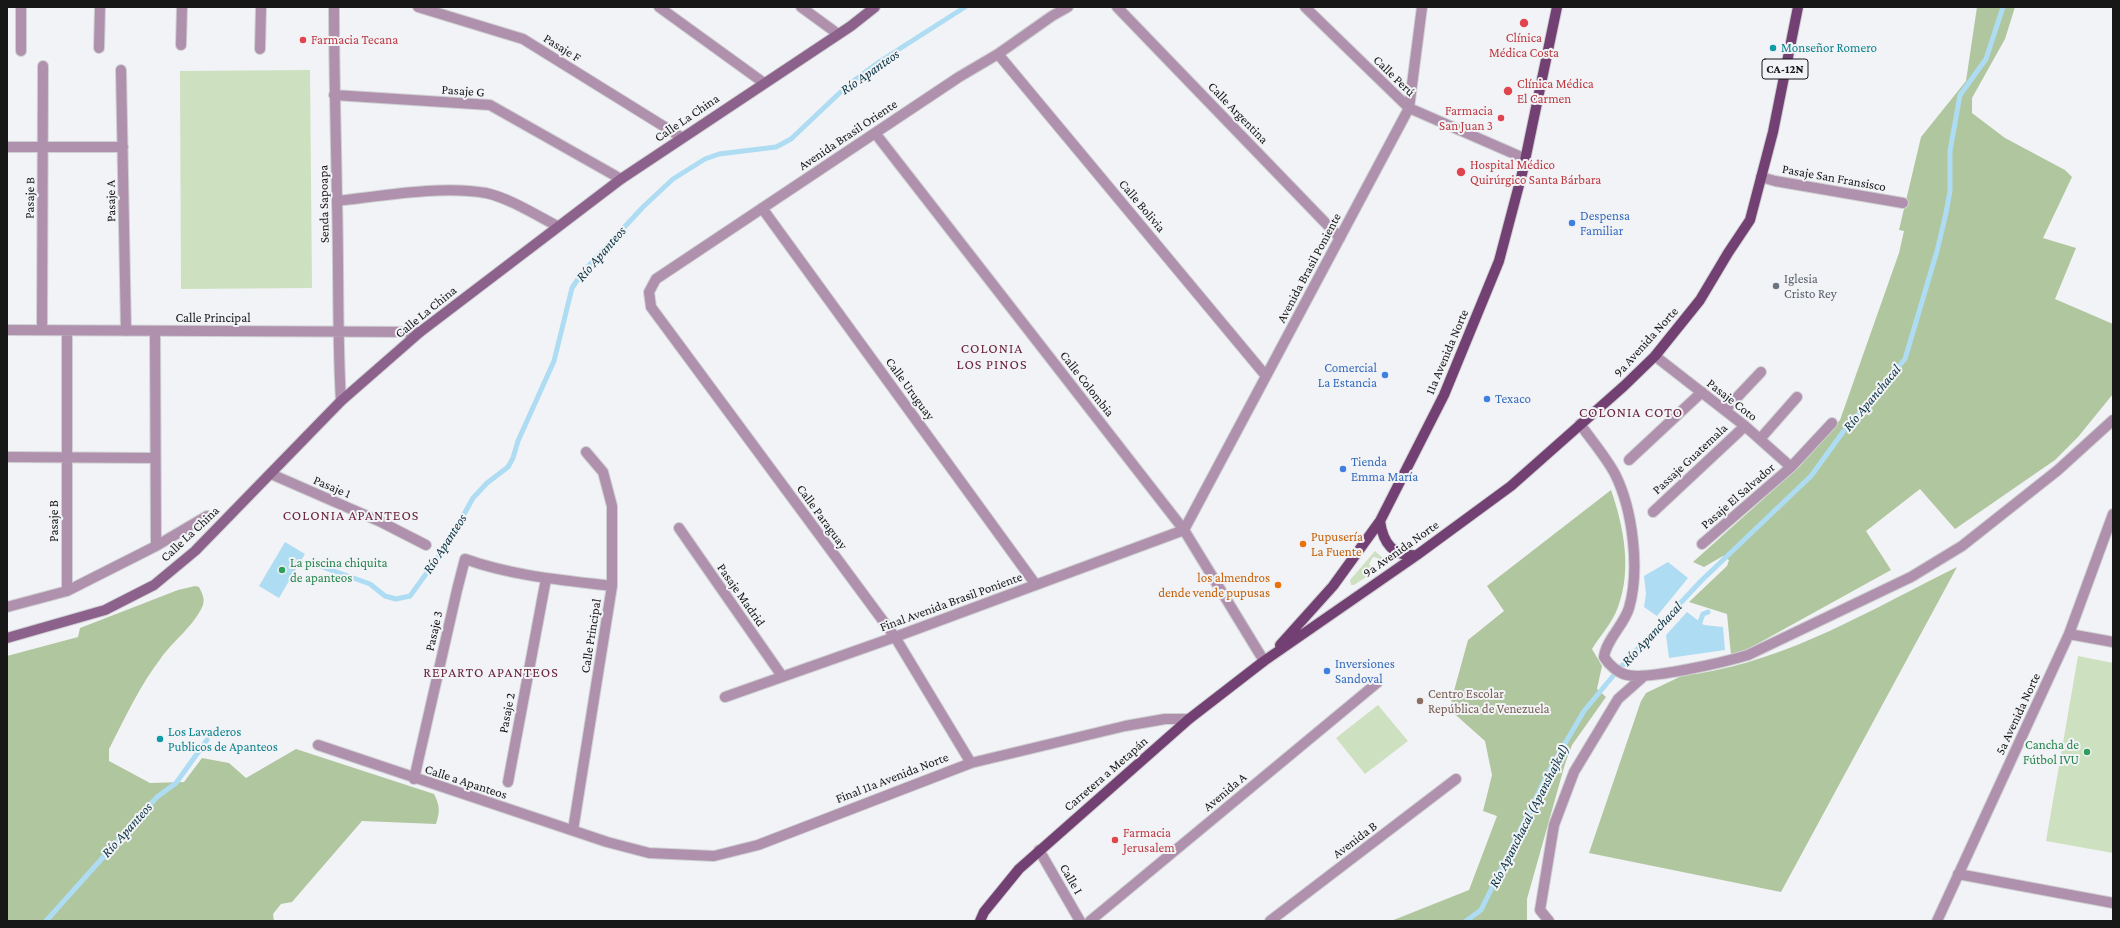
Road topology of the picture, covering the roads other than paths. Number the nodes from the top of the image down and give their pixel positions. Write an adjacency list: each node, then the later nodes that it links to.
1 (21, 7): 20 (street)
2 (100, 7): 18 (street)
3 (182, 7): 17 (street)
4 (261, 7): 19 (street)
5 (334, 7): 25 (street, Senda Sapoapa)
6 (418, 7): 28 (street, Pasaje F)
7 (659, 7): 24 (street)
8 (801, 7): 16 (street)
9 (875, 7): 16 (main road, Calle La China)
10 (1068, 7): 21 (street, Avenida Brasil Oriente)
11 (1117, 7): 39 (street, Calle Argentina)
12 (1305, 7): 26 (street, Calle Perú)
13 (1422, 7): 26 (street, Avenida Brasil Poniente)
14 (1557, 7): 32 (main road, 11a Avenida Norte)
15 (1798, 7): 33 (main road, 9a Avenida Norte / CA-12N)
16 (838, 34): 24 (main road, Calle La China)
17 (181, 45)
18 (99, 48)
19 (260, 49)
20 (21, 51)
21 (998, 54): 27 (street, Avenida Brasil Oriente); 50 (street, Calle Bolivia)
22 (43, 66): 31 (street, Pasaje B)
23 (121, 70): 30 (street, Pasaje A)
24 (764, 83): 28 (main road, Calle La China)
25 (334, 95): 34 (street, Pasaje G); 35 (street, Senda Sapoapa)
26 (1409, 108): 32 (street, Calle Perú); 39 (street, Avenida Brasil Poniente)
27 (875, 133): 37 (street, Avenida Brasil Oriente); 72 (street, Calle Colombia)
28 (681, 137): 34 (main road, Calle La China)
29 (7, 147): 31 (street)
30 (123, 147): 31 (street); 44 (street, Pasaje A)
31 (44, 148): 42 (street, Pasaje B)
32 (1526, 159): 70 (main road, 11a Avenida Norte)
33 (1761, 177): 36 (street, Pasaje San Fransisco); 48 (main road, 9a Avenida Norte / CA-12N)
34 (621, 178): 38 (main road, Calle La China)
35 (337, 200): 38 (street); 46 (street, Senda Sapoapa)
36 (1903, 203)
37 (762, 208): 40 (street, Avenida Brasil Oriente); 78 (street, Calle Uruguay)
38 (558, 226): 47 (main road, Calle La China)
39 (1340, 238): 50 (street, Avenida Brasil Poniente)
40 (649, 292): 84 (street, Calle Paraguay)
41 (7, 330): 42 (street, Calle Principal)
42 (42, 330): 43 (street, Calle Principal)
43 (67, 331): 44 (street, Calle Principal); 62 (street, Pasaje B)
44 (126, 331): 45 (street, Calle Principal)
45 (154, 331): 46 (street, Calle Principal); 63 (street)
46 (337, 332): 47 (street, Calle Principal); 53 (street, Senda Sapoapa)
47 (420, 332): 53 (main road, Calle La China)
48 (1655, 356): 51 (street, Pasaje Coto); 57 (main road, 9a Avenida Norte)
49 (1760, 372): 54 (street)
50 (1266, 376): 72 (street, Avenida Brasil Poniente)
51 (1702, 392): 54 (street, Pasaje Coto); 64 (street)
52 (1797, 397): 59 (street)
53 (341, 401): 66 (main road, Calle La China)
54 (1725, 410): 58 (street, Pasaje Coto)
55 (1832, 423): 65 (street, Pasaje El Salvador)
56 (2112, 423): 88 (street)
57 (1580, 424): 76 (main road, 9a Avenida Norte); 88 (street)
58 (1745, 426): 59 (street, Pasaje Coto); 67 (street, Passaje Guatemala)
59 (1760, 439): 65 (street, Pasaje Coto)
60 (586, 452): 79 (street, Calle Principal)
61 (7, 457): 62 (street)
62 (67, 457): 63 (street); 80 (street, Pasaje B)
63 (155, 458): 75 (street)
64 (1629, 460)
65 (1792, 467): 73 (street, Pasaje El Salvador)
66 (270, 474): 74 (street, Pasaje 1); 83 (main road, Calle La China)
67 (1653, 512)
68 (2113, 514): 82 (street, 5a Avenida Norte)
69 (207, 516): 75 (street)
70 (1380, 521): 76 (main road); 86 (main road, 11a Avenida Norte)
71 (679, 528): 87 (street, Pasaje Madrid)
72 (1184, 530): 78 (street, Final Avenida Brasil Poniente); 86 (street, Calle Colombia)
73 (1702, 544)
74 (426, 545)
75 (156, 546): 80 (street)
76 (1417, 555): 86 (main road, 9a Avenida Norte)
77 (546, 579): 79 (street); 94 (street, Pasaje 3); 96 (street, Pasaje 2)
78 (1036, 585): 84 (street, Final Avenida Brasil Poniente)
79 (612, 586): 97 (street, Calle Principal)
80 (67, 591): 81 (street)
81 (7, 606)
82 (2069, 634): 85 (street); 100 (street, 5a Avenida Norte)
83 (7, 638)
84 (895, 638): 87 (street, Final Avenida Brasil Poniente); 93 (street, Calle Paraguay)
85 (2113, 642)
86 (1264, 661): 91 (main road, Carretera a Metapán)
87 (782, 676): 90 (street, Final Avenida Brasil Poniente)
88 (1644, 676): 106 (street)
89 (1377, 684): 104 (street, Avenida A)
90 (725, 697)
91 (1189, 719): 93 (street, Final 11a Avenida Norte); 99 (main road, Carretera a Metapán)
92 (318, 745): 94 (street, Calle a Apanteos)
93 (971, 763): 98 (street, Final 11a Avenida Norte)
94 (414, 779): 97 (street, Calle a Apanteos)
95 (1456, 779): 105 (street, Avenida B)
96 (508, 782)
97 (572, 830): 98 (street, Calle a Apanteos)
98 (607, 842)
99 (1039, 850): 102 (main road, Carretera a Metapán); 103 (street, Calle I)
100 (1958, 874): 101 (street); 107 (street, 5a Avenida Norte)
101 (2113, 903)
102 (980, 921)
103 (1080, 921)
104 (1090, 921)
105 (1270, 921)
106 (1549, 921)
107 (1937, 921)

